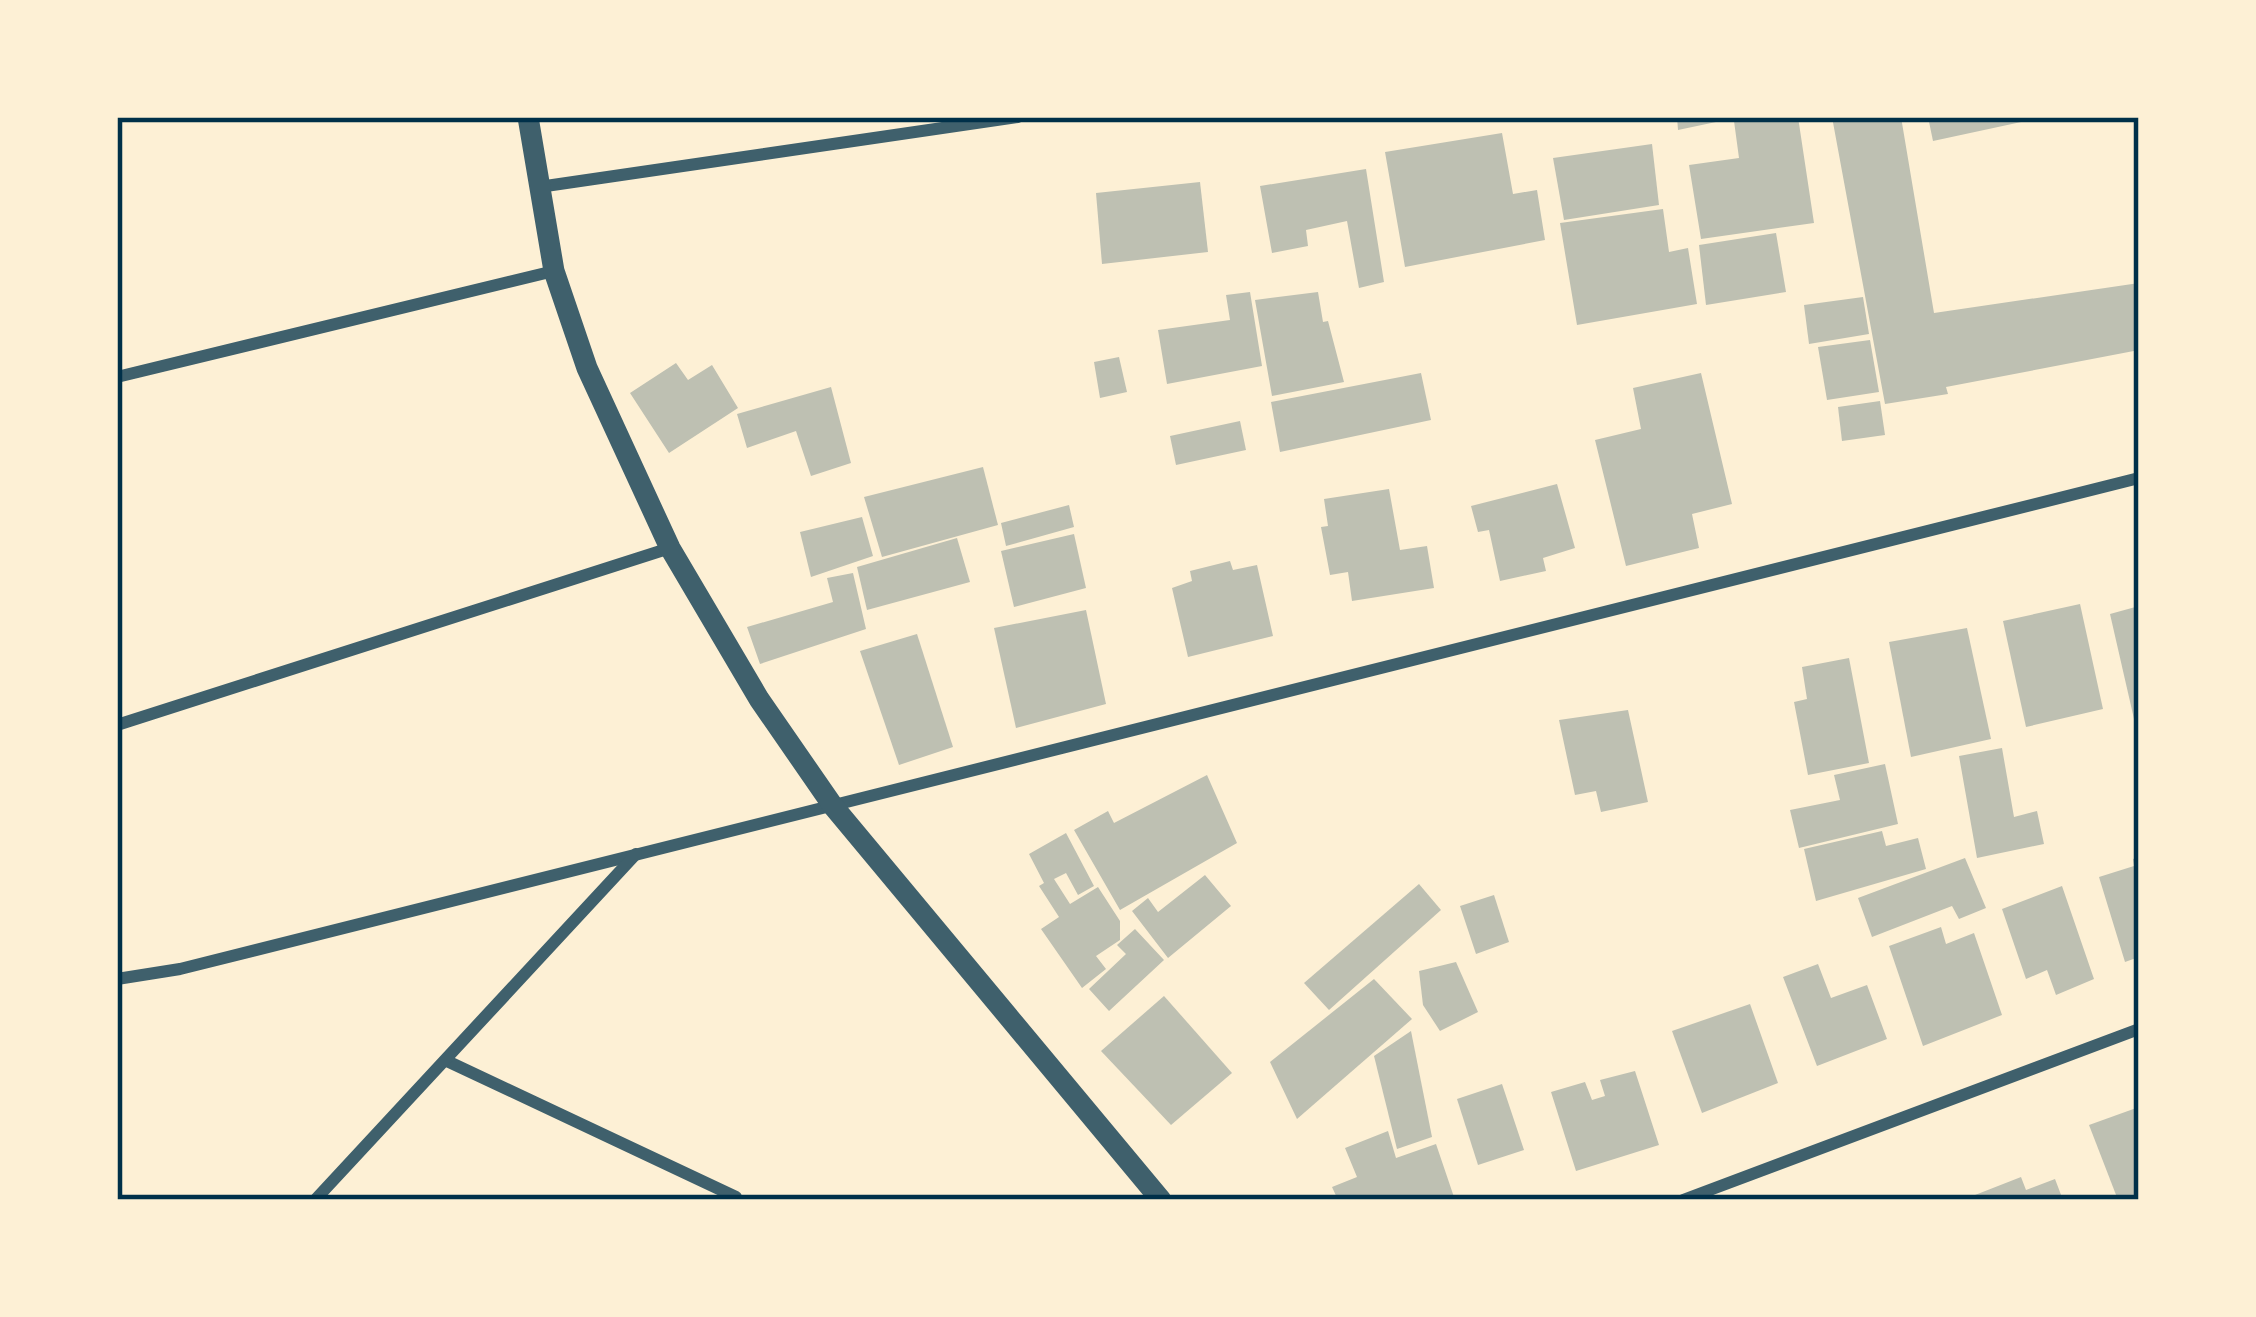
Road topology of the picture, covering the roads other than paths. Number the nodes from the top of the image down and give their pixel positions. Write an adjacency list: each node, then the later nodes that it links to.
1 (528, 117): 3 (street)
2 (1018, 117): 3 (street)
3 (539, 187): 4 (street)
4 (554, 272): 5 (street); 7 (street)
5 (117, 376)
6 (2139, 478): 9 (street)
7 (670, 548): 8 (street); 9 (street)
8 (117, 725)
9 (833, 806): 10 (street); 16 (street)
10 (637, 853): 11 (street); 13 (street)
11 (117, 980)
12 (2139, 1029): 17 (street)
13 (447, 1061): 14 (street); 15 (street)
14 (736, 1197)
15 (315, 1200)
16 (1161, 1200)
17 (1683, 1200)

